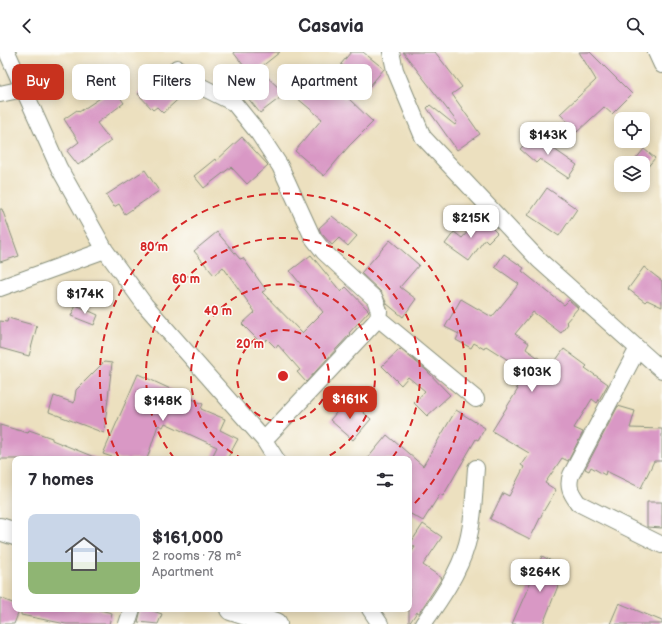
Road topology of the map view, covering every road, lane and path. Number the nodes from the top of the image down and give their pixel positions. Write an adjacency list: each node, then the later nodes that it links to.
1 (8, 52): 4 (street)
2 (391, 52): 13 (street)
3 (656, 52): 5 (street)
4 (13, 64)
5 (662, 65)
6 (205, 88): 12 (street)
7 (12, 92): 8 (street)
8 (0, 94)
9 (29, 100): 10 (street)
10 (105, 250): 11 (street); 16 (street)
11 (0, 288)
12 (378, 318): 15 (street); 16 (street)
13 (637, 350): 14 (street); 21 (street)
14 (662, 370)
15 (476, 399)
16 (264, 440): 17 (street)
17 (274, 456)
18 (476, 468): 28 (street)
19 (0, 529): 20 (street)
20 (12, 533)
21 (662, 545)
22 (131, 612): 25 (street)
23 (239, 612): 26 (street)
24 (372, 612): 27 (street)
25 (127, 624)
26 (276, 624)
27 (380, 624)
28 (423, 624)

